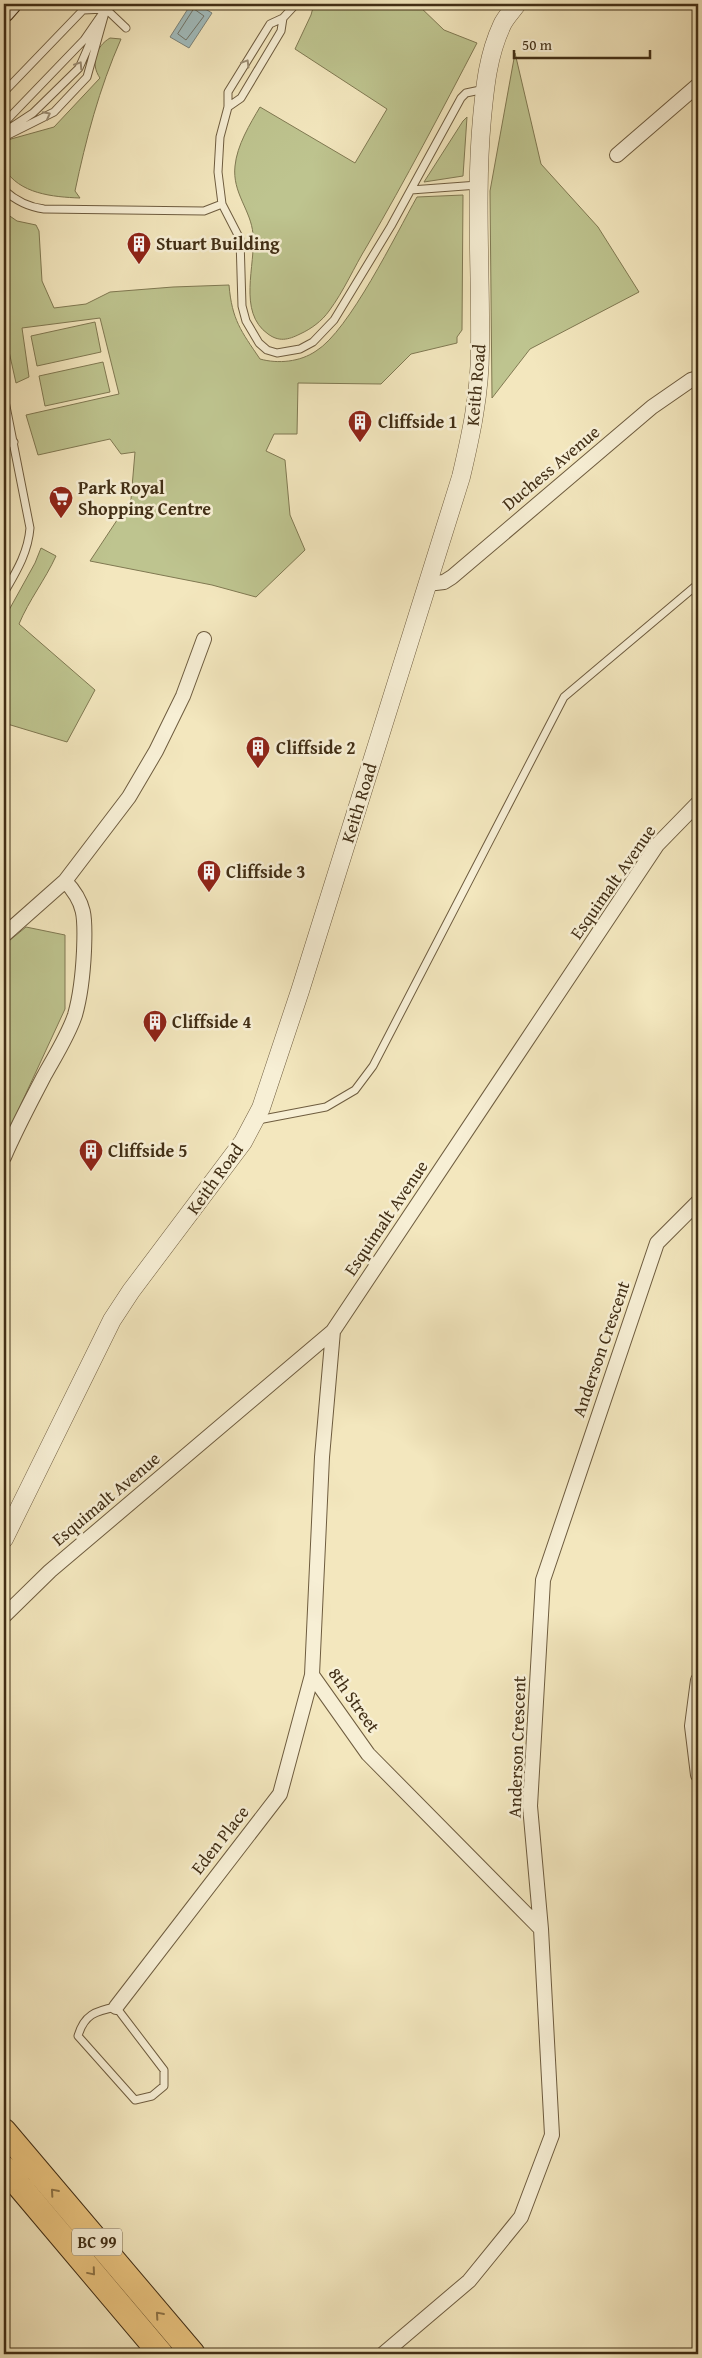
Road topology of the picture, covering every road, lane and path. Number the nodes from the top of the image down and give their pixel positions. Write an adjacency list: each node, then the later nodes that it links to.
1 (12, 4): 6 (main road)
2 (296, 4): 7 (lane)
3 (517, 4): 10 (street, Keith Road)
4 (107, 6): 5 (lane); 8 (lane); 13 (lane); 14 (lane, one-way to 4); 15 (lane, one-way to 4)
5 (81, 7): 11 (lane)
6 (4, 12)
7 (283, 18): 12 (lane); 12 (lane, one-way to 7)
8 (126, 28)
9 (698, 86): 16 (street)
10 (485, 88): 17 (street, Keith Road); 19 (lane)
11 (4, 92)
12 (228, 106): 20 (lane)
13 (4, 123)
14 (4, 132)
15 (4, 137)
16 (616, 155)
17 (478, 185): 19 (lane); 25 (street, Keith Road)
18 (4, 190): 20 (lane)
19 (411, 190): 20 (lane)
20 (222, 204)
21 (698, 378): 25 (street, Duchess Avenue)
22 (4, 396): 23 (lane)
23 (14, 442): 24 (lane); 27 (lane)
24 (4, 445)
25 (427, 584): 32 (street, Keith Road)
26 (698, 584): 32 (lane)
27 (4, 593)
28 (204, 639): 30 (street)
29 (698, 803): 35 (street, Esquimalt Avenue)
30 (65, 881): 31 (street); 33 (street)
31 (4, 935)
32 (255, 1120): 36 (street, Keith Road)
33 (4, 1157)
34 (698, 1202): 43 (street, Anderson Crescent)
35 (333, 1331): 37 (street, Esquimalt Avenue); 40 (street, 8th Street)
36 (4, 1540)
37 (32, 1588): 38 (street, Esquimalt Avenue); 39 (street, Esquimalt Avenue)
38 (4, 1604)
39 (4, 1616)
40 (312, 1675): 43 (street, 8th Street); 44 (street, Eden Place)
41 (698, 1680): 42 (street)
42 (698, 1775)
43 (541, 1929): 49 (street, Anderson Crescent)
44 (116, 2007): 44 (lane)
45 (4, 2131): 48 (highway, BC 99, one-way to 45)
46 (4, 2168): 47 (highway, BC 99, one-way to 47)
47 (161, 2354)
48 (191, 2354)
49 (383, 2354)

